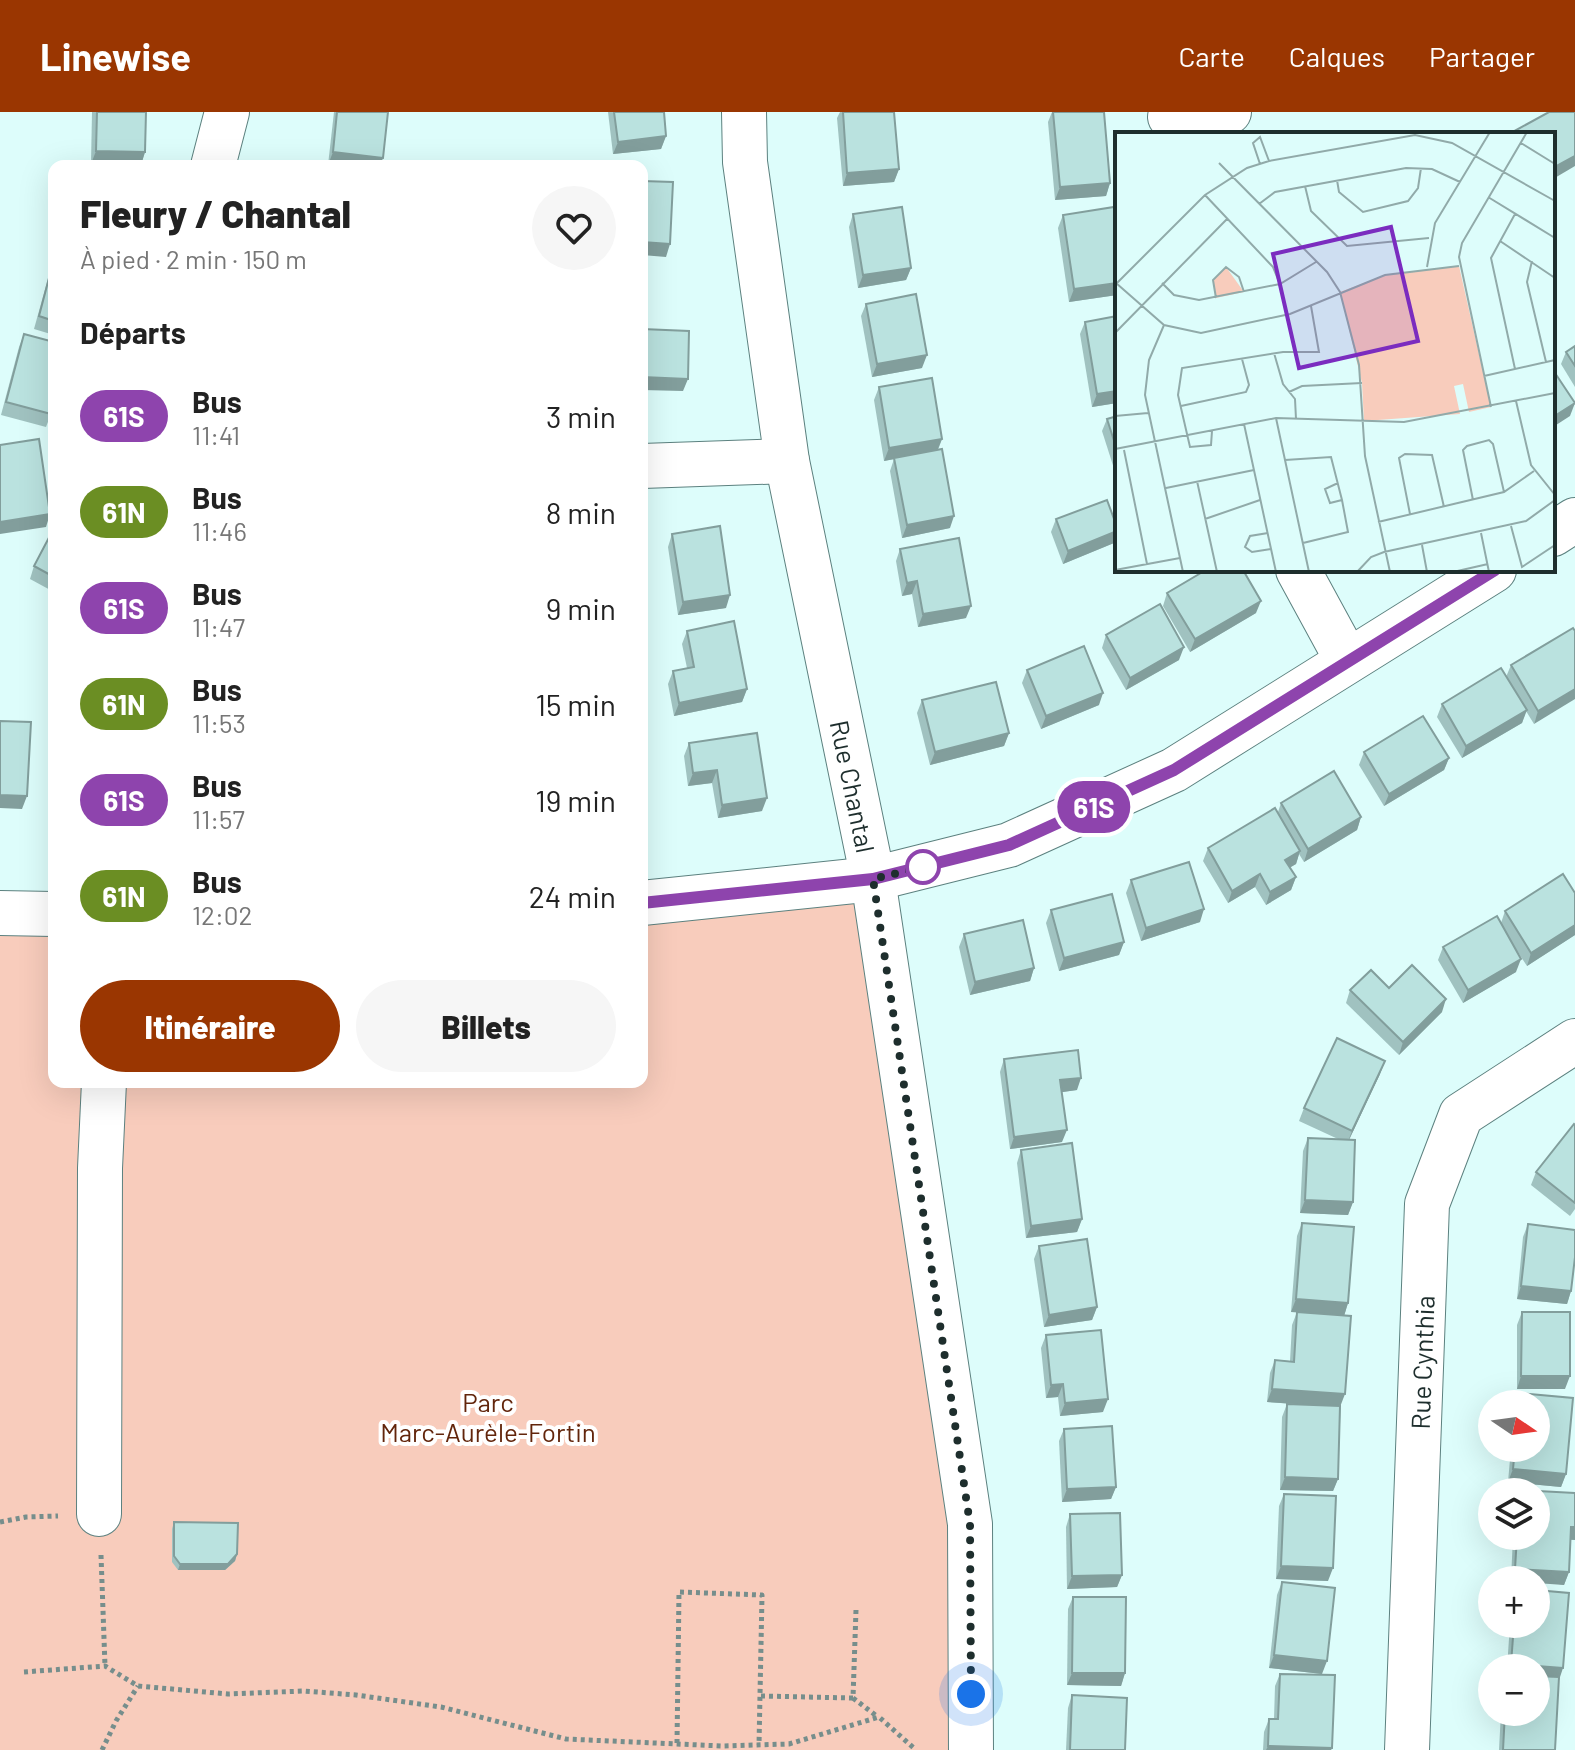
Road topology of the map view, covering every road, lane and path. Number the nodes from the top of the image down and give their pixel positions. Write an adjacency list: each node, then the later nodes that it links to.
1 (227, 112): 5 (street)
2 (744, 112): 6 (street, Rue Chantal)
3 (1229, 112): 4 (street)
4 (1172, 121)
5 (215, 160)
6 (787, 461): 7 (street); 13 (street, Rue Chantal)
7 (648, 466)
8 (1575, 520): 9 (street)
9 (1555, 533)
10 (1299, 572): 12 (street)
11 (1491, 572): 12 (street)
12 (1347, 660): 13 (street)
13 (873, 879): 14 (street); 32 (street, Rue Chantal)
14 (648, 902)
15 (0, 913): 16 (street)
16 (48, 914)
17 (1575, 1041): 33 (street, Rue Cynthia)
18 (104, 1088): 19 (street)
19 (99, 1514): 20 (path); 22 (path)
20 (0, 1522)
21 (856, 1610): 26 (path)
22 (105, 1666): 23 (path); 24 (path)
23 (24, 1672)
24 (138, 1686): 28 (path); 30 (path)
25 (761, 1696): 26 (path); 28 (path); 29 (path)
26 (853, 1698): 27 (path)
27 (879, 1717): 29 (path); 31 (path)
28 (677, 1743): 29 (path)
29 (759, 1745)
30 (102, 1750)
31 (916, 1750)
32 (971, 1750)
33 (1407, 1750)

